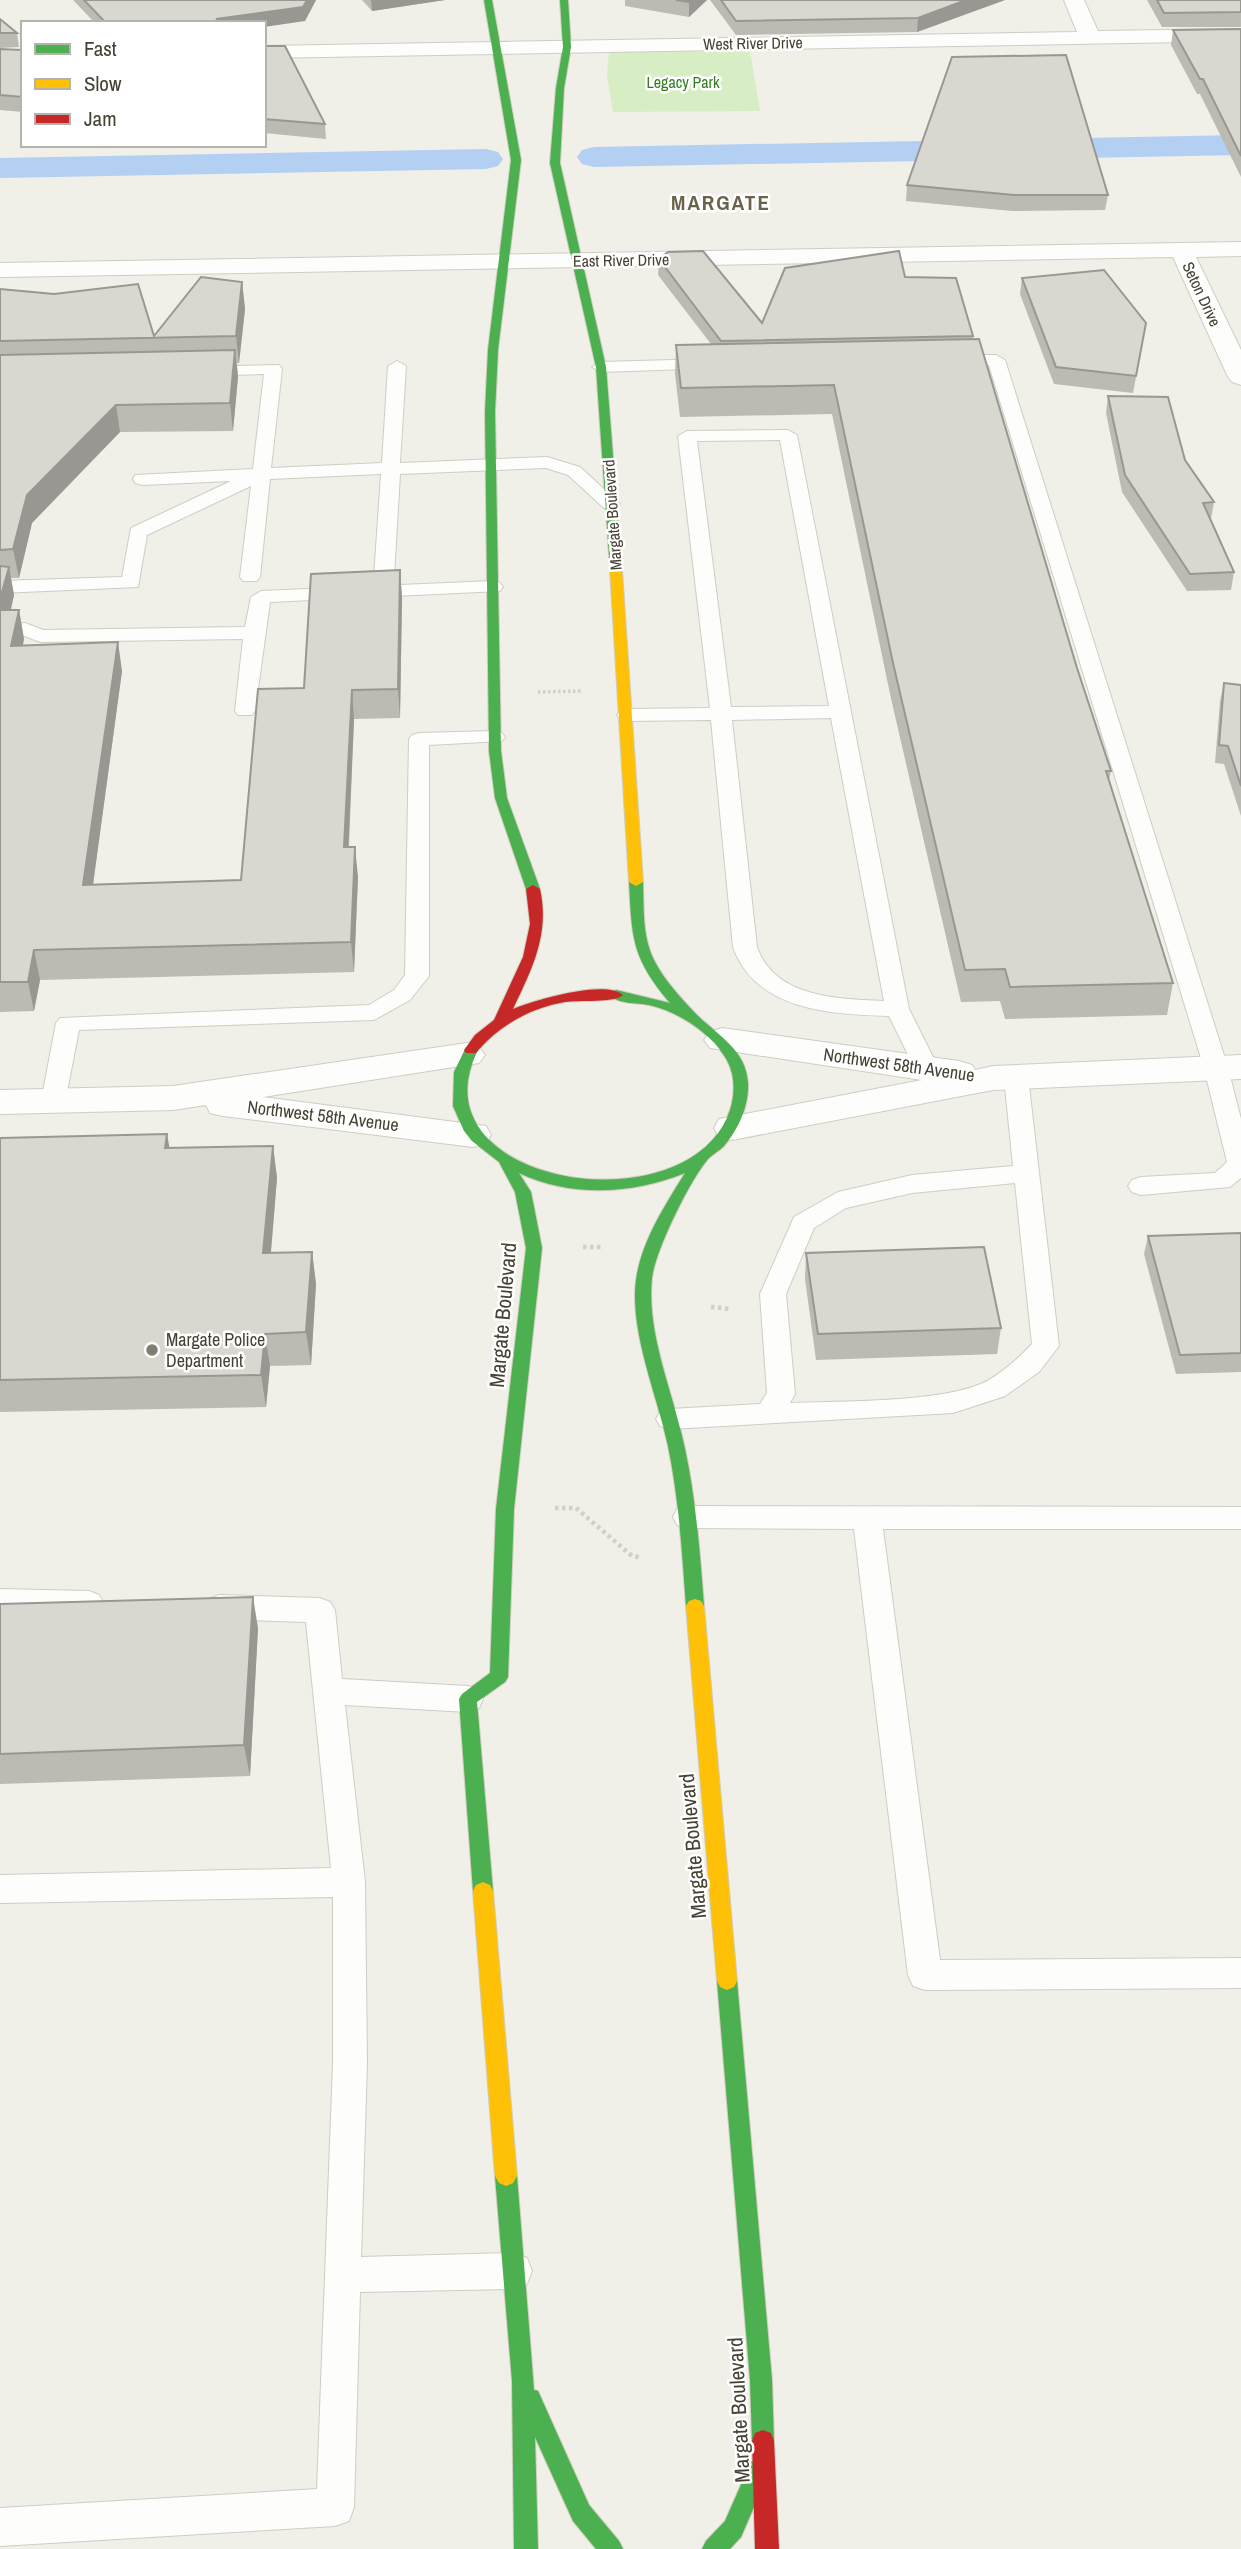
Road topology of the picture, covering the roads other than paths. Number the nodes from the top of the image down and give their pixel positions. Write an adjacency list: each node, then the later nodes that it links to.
1 (488, 0): 7 (street)
2 (564, 0): 6 (street, Margate Boulevard)
3 (1074, 0): 5 (street)
4 (1241, 35): 5 (street, West River Drive)
5 (1090, 37): 6 (street, West River Drive)
6 (567, 47): 7 (street, West River Drive); 11 (street, Margate Boulevard)
7 (497, 48): 8 (street, West River Drive); 12 (street)
8 (266, 52)
9 (1241, 249): 10 (street, East River Drive)
10 (1181, 250): 11 (street, East River Drive); 19 (street, Seton Drive)
11 (578, 260): 12 (street, East River Drive); 17 (street, Margate Boulevard)
12 (503, 261): 13 (street, East River Drive); 20 (street)
13 (0, 270)
14 (929, 360): 41 (lane)
15 (726, 364): 17 (lane)
16 (397, 366): 21 (lane)
17 (601, 367): 24 (street, Margate Boulevard)
18 (178, 371): 22 (lane)
19 (1241, 377)
20 (491, 465): 21 (lane); 24 (lane); 28 (street)
21 (390, 470): 22 (lane); 26 (lane)
22 (263, 473): 23 (lane); 25 (lane); 27 (lane)
23 (142, 480)
24 (611, 504): 34 (street, Margate Boulevard)
25 (250, 577)
26 (384, 577)
27 (0, 587)
28 (493, 587): 30 (lane); 35 (street)
29 (0, 630): 30 (lane)
30 (254, 633): 31 (lane)
31 (246, 711)
32 (842, 712): 33 (lane); 33 (lane); 36 (lane)
33 (721, 713): 34 (lane); 36 (lane)
34 (627, 715): 37 (street, Margate Boulevard)
35 (495, 737): 38 (street); 46 (lane)
36 (897, 1009): 42 (lane)
37 (692, 1018): 38 (street); 39 (street)
38 (500, 1022): 40 (street)
39 (722, 1040): 42 (street, Northwest 58th Avenue); 47 (street)
40 (467, 1055): 44 (street, Northwest 58th Avenue); 48 (street)
41 (1228, 1067): 43 (street, Northwest 58th Avenue); 51 (lane)
42 (927, 1069): 43 (street, Northwest 58th Avenue)
43 (1004, 1077): 47 (street, Northwest 58th Avenue); 52 (lane)
44 (173, 1098): 46 (street, Northwest 58th Avenue); 48 (street, Northwest 58th Avenue)
45 (0, 1102): 46 (street, Northwest 58th Avenue)
46 (53, 1102)
47 (732, 1128): 49 (street)
48 (473, 1135): 50 (street)
49 (702, 1157): 50 (street); 55 (street, Margate Boulevard)
50 (506, 1163): 63 (street, Margate Boulevard)
51 (1241, 1166): 53 (lane)
52 (1027, 1173): 54 (lane); 54 (lane)
53 (1141, 1186)
54 (768, 1415): 55 (lane)
55 (670, 1419): 56 (street, Margate Boulevard)
56 (687, 1517): 57 (lane); 70 (street, Margate Boulevard)
57 (867, 1517): 58 (lane); 66 (lane)
58 (1241, 1518)
59 (0, 1601): 60 (lane)
60 (111, 1604)
61 (195, 1606): 62 (lane)
62 (328, 1691): 63 (lane); 64 (lane)
63 (468, 1699): 67 (street)
64 (349, 1882): 65 (lane); 68 (lane)
65 (0, 1889)
66 (1241, 1973)
67 (514, 2271): 68 (lane); 69 (street)
68 (343, 2275): 71 (lane)
69 (523, 2381): 72 (street); 73 (street)
70 (763, 2461): 74 (street); 75 (street, Margate Boulevard)
71 (0, 2527)
72 (526, 2549)
73 (611, 2549)
74 (714, 2549)
75 (767, 2549)

